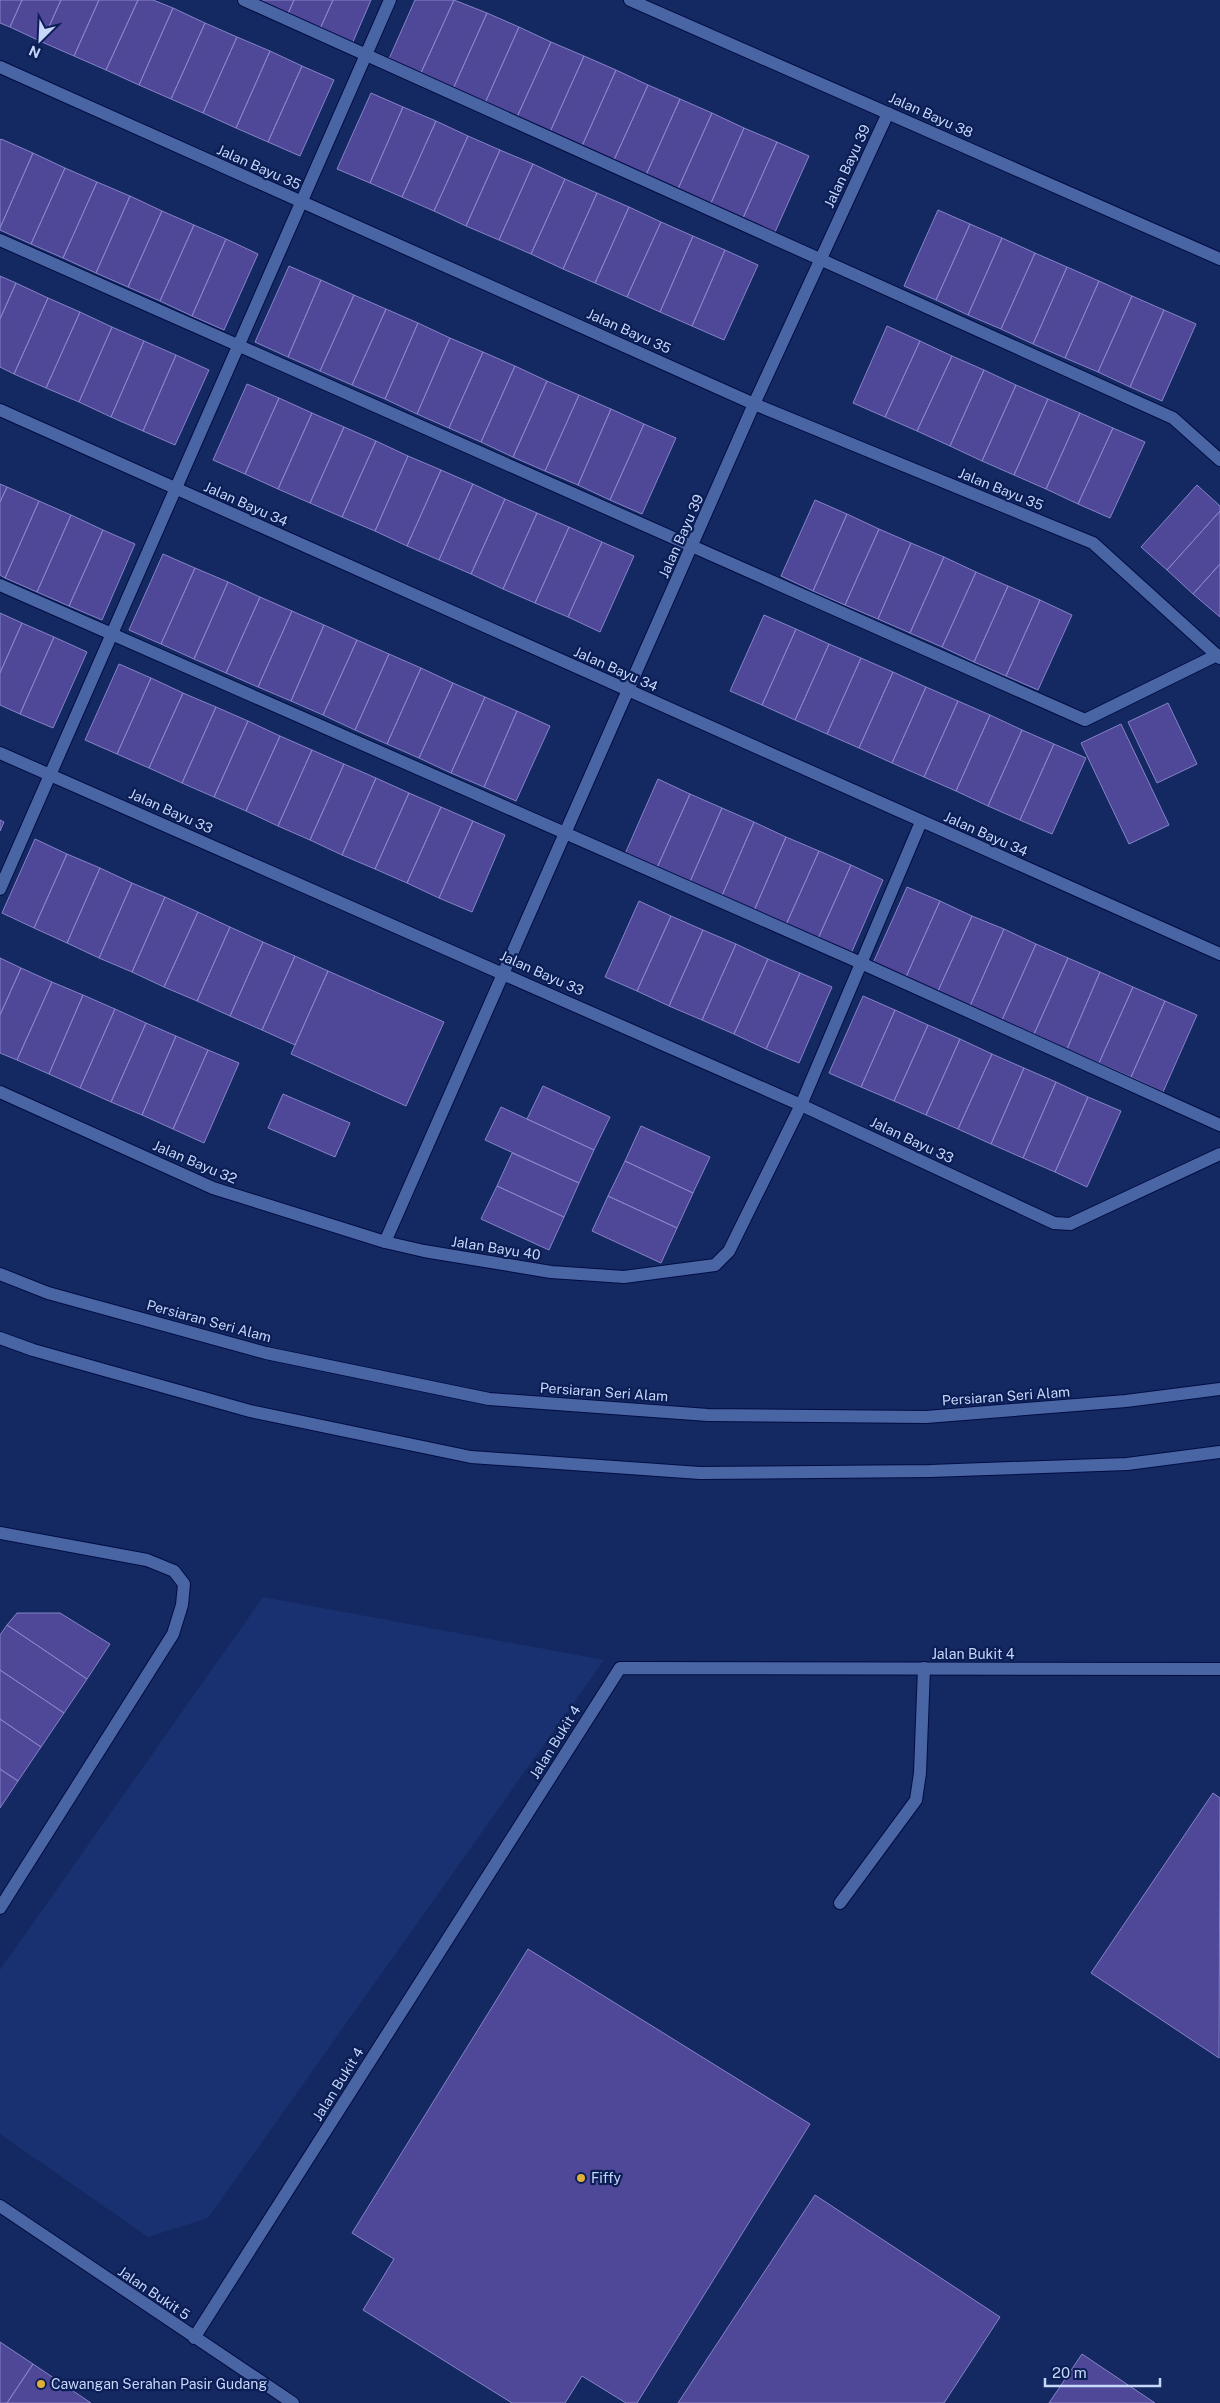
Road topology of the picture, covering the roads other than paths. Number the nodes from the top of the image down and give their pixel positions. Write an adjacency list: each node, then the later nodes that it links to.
1 (244, 0): 4 (street)
2 (390, 0): 4 (street)
3 (630, 0): 6 (street, Jalan Bayu 38)
4 (366, 54): 7 (street); 9 (street)
5 (0, 68): 7 (street, Jalan Bayu 35)
6 (888, 113): 9 (street, Jalan Bayu 39); 10 (street, Jalan Bayu 38)
7 (302, 202): 11 (street); 12 (street, Jalan Bayu 35)
8 (0, 240): 11 (street)
9 (821, 259): 12 (street, Jalan Bayu 39); 14 (street)
10 (1220, 259)
11 (238, 346): 15 (street); 16 (street)
12 (754, 404): 16 (street, Jalan Bayu 39); 19 (street, Jalan Bayu 35)
13 (0, 410): 15 (street, Jalan Bayu 34)
14 (1220, 460)
15 (176, 488): 18 (street); 20 (street, Jalan Bayu 34)
16 (692, 546): 19 (street); 20 (street, Jalan Bayu 39)
17 (0, 585): 18 (street)
18 (112, 634): 22 (street); 24 (street)
19 (1218, 657)
20 (629, 692): 23 (street, Jalan Bayu 34); 24 (street, Jalan Bayu 39)
21 (0, 753): 22 (street, Jalan Bayu 33)
22 (50, 775): 25 (street); 28 (street, Jalan Bayu 33)
23 (921, 822): 26 (street, Jalan Bayu 34); 27 (street, Jalan Bayu 40)
24 (566, 833): 27 (street); 28 (street, Jalan Bayu 39)
25 (0, 889)
26 (1220, 954)
27 (861, 963): 30 (street, Jalan Bayu 40); 31 (street)
28 (503, 973): 30 (street, Jalan Bayu 33); 33 (street)
29 (0, 1092): 33 (street, Jalan Bayu 32)
30 (801, 1105): 32 (street, Jalan Bayu 33); 33 (street, Jalan Bayu 40)
31 (1220, 1125)
32 (1220, 1154)
33 (385, 1242)
34 (0, 1274): 36 (street, Persiaran Seri Alam)
35 (0, 1338): 37 (street)
36 (1220, 1389)
37 (1220, 1452)
38 (0, 1533): 42 (street)
39 (924, 1668): 40 (street, Jalan Bukit 4); 41 (street); 44 (street, Jalan Bukit 4)
40 (1220, 1669)
41 (840, 1903)
42 (0, 1908)
43 (0, 2206): 44 (street, Jalan Bukit 5)
44 (194, 2338): 45 (street, Jalan Bukit 5)
45 (293, 2403)

